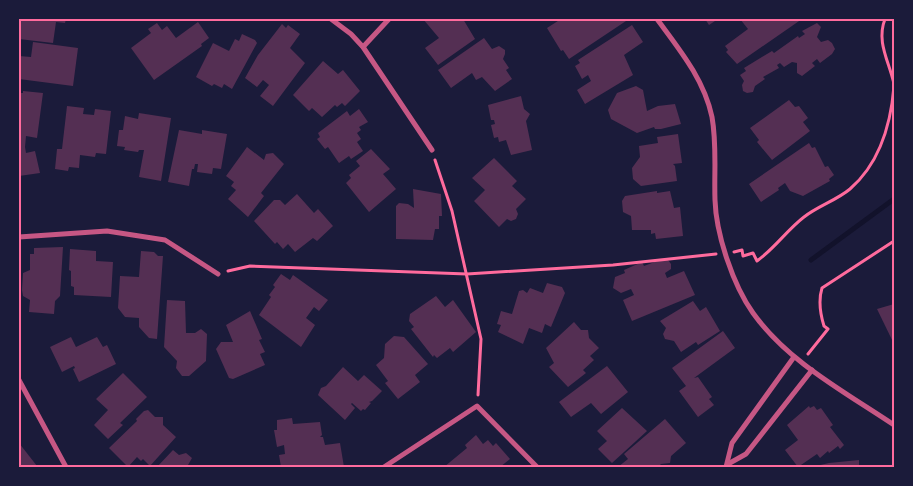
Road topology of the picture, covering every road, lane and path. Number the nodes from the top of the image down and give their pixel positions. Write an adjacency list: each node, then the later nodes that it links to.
1 (331, 19): 5 (street)
2 (389, 19): 5 (street)
3 (657, 19): 10 (street)
4 (885, 19): 6 (path)
5 (362, 48): 7 (street)
6 (894, 85): 10 (path)
7 (432, 150): 12 (path)
8 (19, 237): 11 (street)
9 (894, 240): 14 (path)
10 (725, 253): 12 (path); 13 (street)
11 (218, 274): 12 (path)
12 (467, 274): 17 (path)
13 (794, 357): 14 (street); 19 (street)
14 (802, 363): 15 (street)
15 (812, 370): 18 (street); 19 (street)
16 (19, 380): 20 (street)
17 (477, 406): 21 (street); 22 (street)
18 (894, 425)
19 (727, 466)
20 (66, 467)
21 (384, 467)
22 (536, 467)

